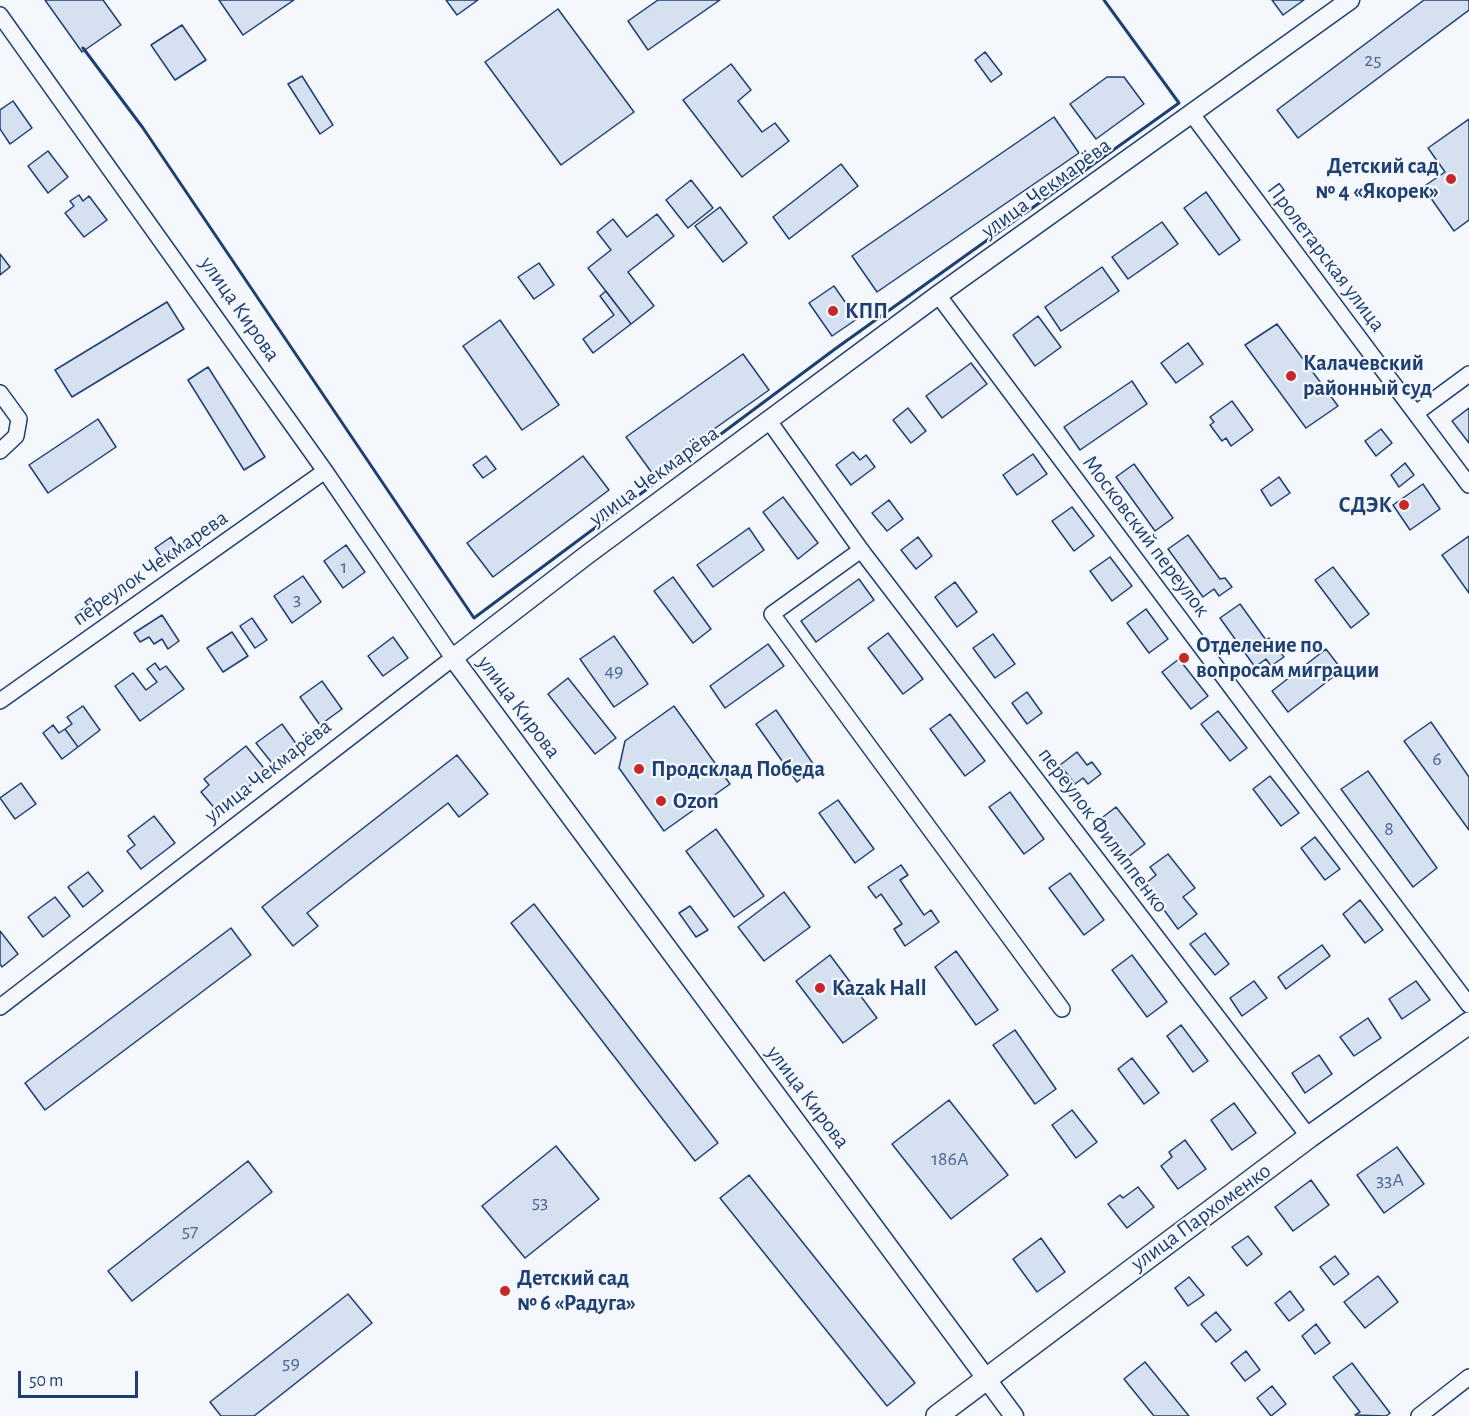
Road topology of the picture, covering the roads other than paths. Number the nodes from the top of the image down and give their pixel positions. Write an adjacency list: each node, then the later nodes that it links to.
1 (1350, 0): 3 (street, улица Чекмарёва)
2 (0, 15): 10 (street, улица Кирова)
3 (1191, 113): 4 (street, улица Чекмарёва); 7 (street, Пролетарская улица)
4 (938, 295): 8 (street, улица Чекмарёва); 15 (street, Московский переулок)
5 (1469, 374): 7 (street)
6 (0, 393): 9 (street)
7 (1416, 413): 11 (street, Пролетарская улица)
8 (769, 421): 12 (street, переулок Филиппенко); 13 (street, улица Чекмарёва)
9 (0, 451)
10 (325, 471): 13 (street, улица Кирова); 14 (street, переулок Чекмарева)
11 (1469, 485)
12 (861, 550): 17 (street); 19 (street, переулок Филиппенко)
13 (453, 658): 16 (street, улица Чекмарёва); 21 (street, улица Кирова)
14 (0, 701)
15 (1469, 1005)
16 (0, 1007)
17 (1062, 1009)
18 (1469, 1023): 19 (main road, улица Пархоменко)
19 (1309, 1137): 21 (main road, улица Пархоменко)
20 (1469, 1377): 24 (street)
21 (988, 1380): 22 (main road, улица Пархоменко); 23 (street, улица Кирова)
22 (938, 1416)
23 (1014, 1416)
24 (1419, 1416)

